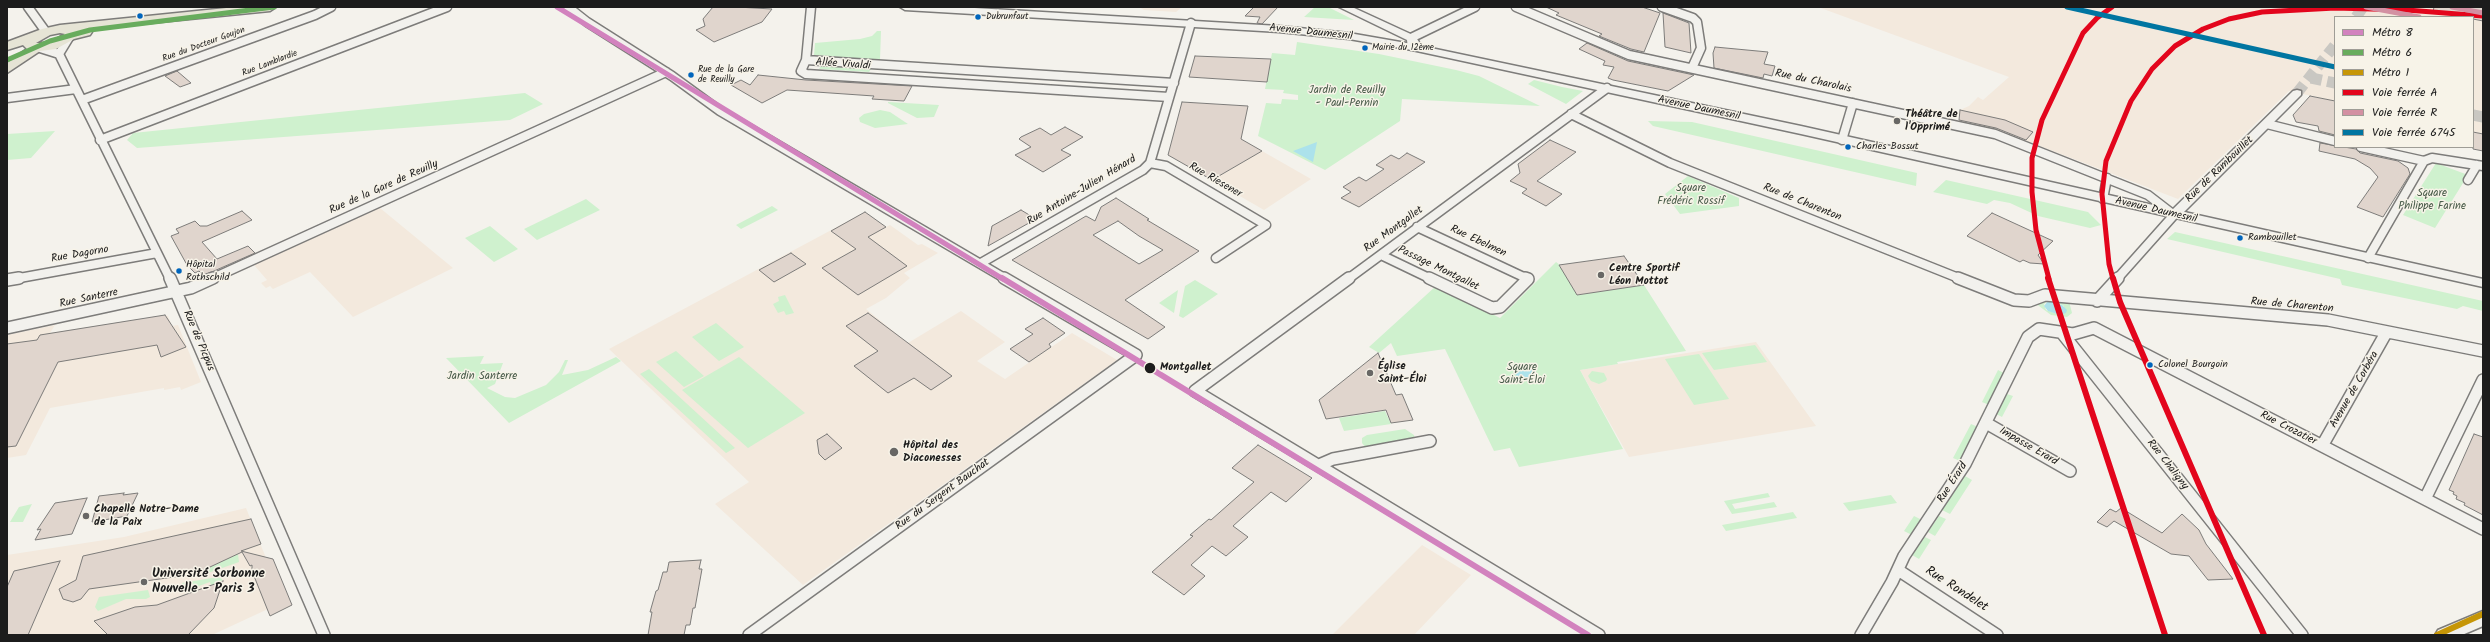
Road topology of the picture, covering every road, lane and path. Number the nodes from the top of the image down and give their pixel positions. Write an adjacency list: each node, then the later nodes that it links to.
1 (28, 7): 14 (street)
2 (270, 7): 15 (main road)
3 (331, 7): 31 (street, Rue du Docteur Goujon)
4 (447, 7): 35 (street, Rue Lamblardie)
5 (568, 7): 24 (street)
6 (811, 7): 21 (street)
7 (905, 7): 12 (main road, Avenue Daumesnil)
8 (1475, 7): 17 (street)
9 (1516, 7): 22 (street, Rue du Charolais)
10 (1662, 7): 22 (street)
11 (1350, 8): 17 (street)
12 (973, 9): 13 (main road, Avenue Daumesnil)
13 (1191, 24): 17 (main road, Avenue Daumesnil); 25 (street, Rue Antoine-Julien Hénard)
14 (46, 32): 15 (main road); 18 (main road)
15 (65, 33): 18 (main road); 20 (street)
16 (7, 42): 18 (street)
17 (1412, 42): 26 (main road, Avenue Daumesnil)
18 (35, 45): 19 (main road); 20 (street); 23 (main road)
19 (7, 46)
20 (59, 54): 27 (street, Rue de Picpus)
21 (806, 60): 25 (street, Allée Vivaldi); 29 (street, Allée Vivaldi)
22 (1692, 68): 32 (street, Rue du Charolais)
23 (7, 69)
24 (666, 72): 51 (street); 54 (street, Rue de la Gare de Reuilly)
25 (1174, 83): 29 (street, Rue Antoine-Julien Hénard)
26 (1607, 88): 33 (street, Rue Montgallet); 36 (main road, Avenue Daumesnil)
27 (76, 89): 30 (street); 31 (street, Rue de Picpus)
28 (2297, 93): 34 (street, Rue de Rambouillet)
29 (1169, 97): 39 (street, Rue Antoine-Julien Hénard)
30 (7, 98)
31 (82, 100): 35 (street, Rue de Picpus)
32 (1853, 103): 36 (street); 42 (street, Rue du Charolais)
33 (1571, 114): 46 (street, Rue Montgallet); 55 (street, Rue de Charenton)
34 (2266, 124): 37 (street); 45 (street, Rue de Rambouillet)
35 (100, 140): 47 (street, Rue de Picpus)
36 (1842, 140): 44 (main road, Avenue Daumesnil)
37 (2334, 141)
38 (2366, 148): 40 (street)
39 (1150, 163): 49 (street, Rue Riesener); 51 (street, Rue Antoine-Julien Hénard)
40 (2422, 163): 41 (street); 50 (street)
41 (2480, 166): 43 (street)
42 (2107, 178): 44 (street); 45 (street, Rue du Charolais)
43 (2468, 180)
44 (2104, 199): 45 (main road, Avenue Daumesnil)
45 (2174, 215): 50 (main road, Avenue Daumesnil); 55 (street, Rue de Rambouillet)
46 (1417, 227): 48 (street, Rue Montgallet); 56 (street, Rue Ebelmen)
47 (157, 253): 52 (street, Rue Dagorno); 54 (street, Rue de Picpus)
48 (1380, 255): 56 (street, Passage Montgallet); 65 (street, Rue Montgallet)
49 (1216, 258)
50 (2368, 258): 53 (main road, Avenue Daumesnil)
51 (982, 263): 72 (street, Rue du Sergent Bauchat)
52 (7, 280)
53 (2483, 284)
54 (176, 293): 57 (street, Rue Santerre); 71 (street, Rue de Picpus)
55 (2097, 301): 59 (street, Rue de Charenton)
56 (1486, 306)
57 (7, 328)
58 (2062, 333): 62 (street, Rue Érard); 64 (street, Rue Crozatier); 76 (street, Rue Chaligny)
59 (2386, 333): 60 (street, Rue de Charenton); 64 (street, Avenue de Corbéra)
60 (2483, 351)
61 (2483, 380): 67 (street)
62 (1986, 423): 66 (street, Impasse Erard); 69 (street, Rue Érard)
63 (1430, 441): 65 (street)
64 (2322, 446): 67 (street, Rue Crozatier)
65 (1319, 465): 73 (street)
66 (2070, 471)
67 (2425, 499): 68 (street, Rue Crozatier)
68 (2483, 529)
69 (1898, 570): 74 (street, Rue Érard); 75 (street, Rue Rondelet)
70 (2483, 618): 77 (main road)
71 (324, 635)
72 (749, 635)
73 (1598, 635)
74 (1861, 635)
75 (1997, 635)
76 (2302, 635)
77 (2444, 635)

